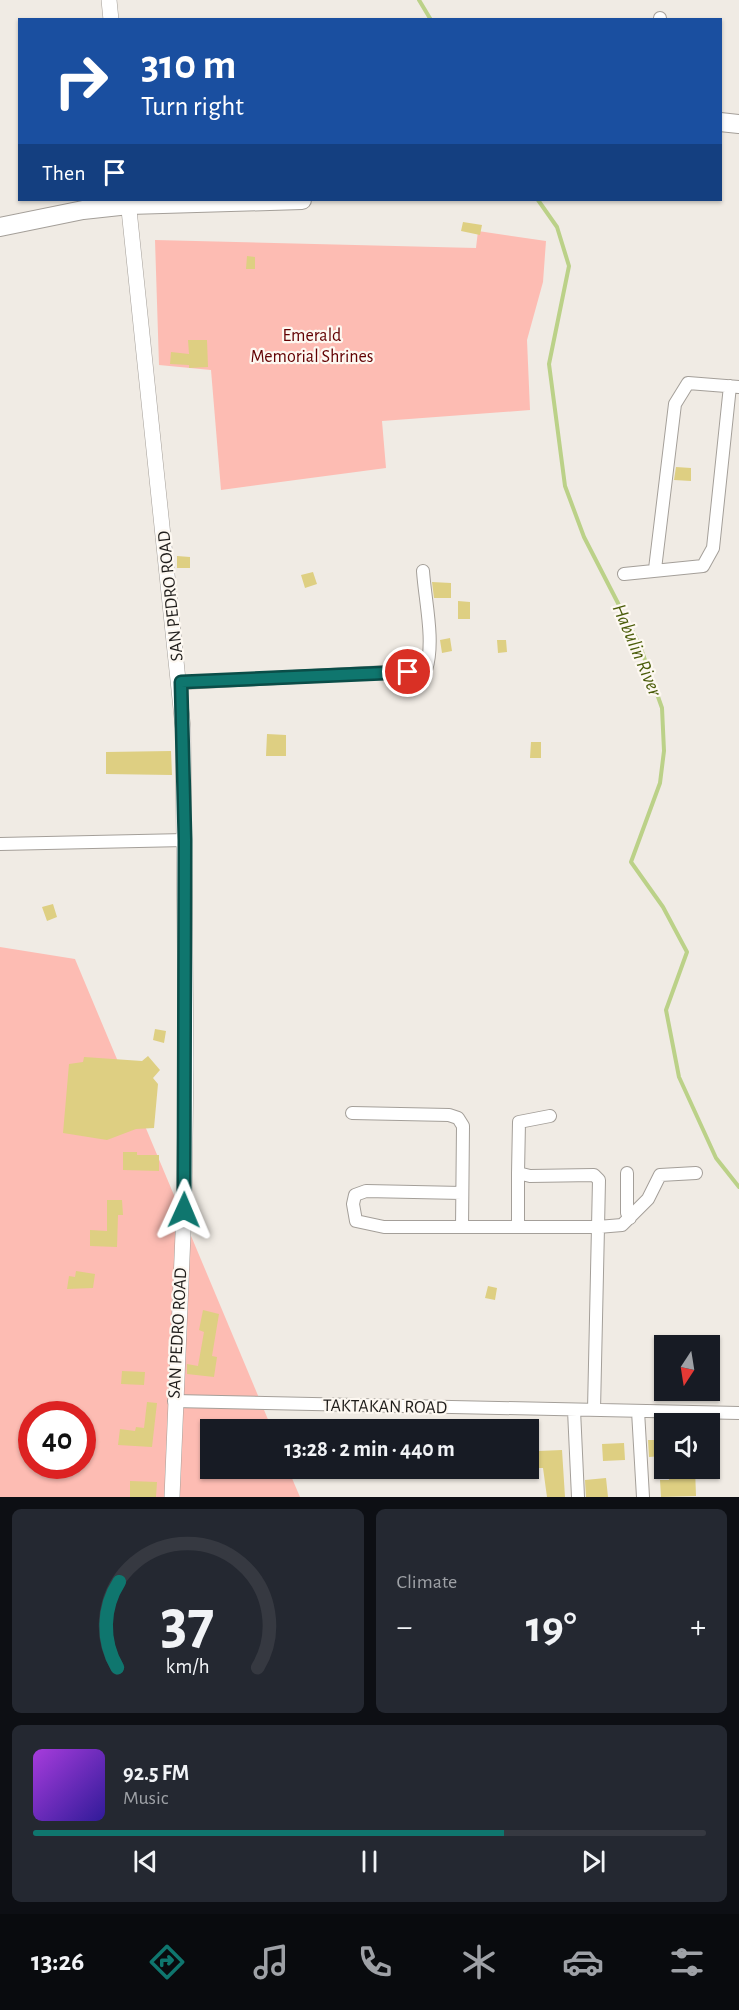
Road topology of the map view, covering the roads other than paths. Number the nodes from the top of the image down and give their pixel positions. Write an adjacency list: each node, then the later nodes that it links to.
1 (109, 0): 2 (street)
2 (111, 18)
3 (722, 122): 4 (main road)
4 (739, 124)
5 (216, 201): 6 (main road)
6 (129, 202): 7 (main road); 12 (street, SAN PEDRO ROAD)
7 (0, 227)
8 (734, 387): 9 (street); 9 (street)
9 (655, 569): 11 (street)
10 (423, 571): 12 (street)
11 (624, 574)
12 (181, 682): 13 (street, SAN PEDRO ROAD)
13 (185, 840): 14 (street); 25 (street, SAN PEDRO ROAD)
14 (0, 844)
15 (352, 1113): 20 (street)
16 (550, 1116): 17 (street)
17 (518, 1173): 22 (street); 24 (street)
18 (627, 1173): 21 (street)
19 (696, 1173): 21 (street)
20 (462, 1193): 23 (street); 23 (street)
21 (630, 1218): 24 (street)
22 (518, 1226): 23 (street); 24 (street)
23 (462, 1227)
24 (598, 1227): 27 (street)
25 (174, 1401): 26 (street, TAKTAKAN ROAD); 30 (street, SAN PEDRO ROAD)
26 (574, 1410): 27 (street, TAKTAKAN ROAD); 31 (street)
27 (594, 1410): 28 (street, TAKTAKAN ROAD)
28 (638, 1411): 29 (street, TAKTAKAN ROAD); 32 (street)
29 (739, 1413)
30 (172, 1497)
31 (578, 1497)
32 (643, 1497)

